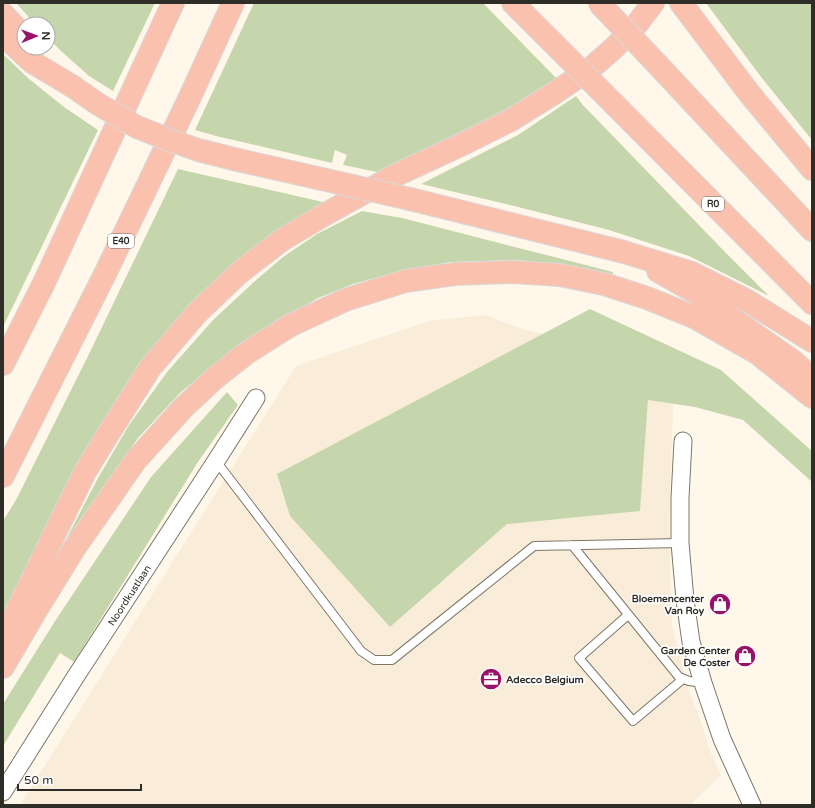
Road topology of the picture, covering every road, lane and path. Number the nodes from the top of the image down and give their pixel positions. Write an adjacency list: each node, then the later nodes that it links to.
1 (173, 3): 17 (highway)
2 (233, 3): 23 (highway, E40)
3 (513, 3): 15 (highway, R0, bridge)
4 (599, 3): 13 (highway, bridge)
5 (653, 3): 27 (highway)
6 (686, 10): 12 (highway)
7 (3, 14): 8 (highway)
8 (16, 28)
9 (3, 35): 11 (highway)
10 (43, 56): 11 (highway)
11 (72, 86): 14 (highway, bridge)
12 (812, 169)
13 (812, 230)
14 (624, 252): 16 (highway); 18 (highway)
15 (812, 303)
16 (812, 341)
17 (3, 364)
18 (812, 378)
19 (812, 397): 28 (highway)
20 (256, 398): 22 (street, Noordkustlaan)
21 (684, 441): 24 (street)
22 (216, 461): 25 (lane); 31 (street, Noordkustlaan)
23 (3, 476)
24 (680, 543): 25 (lane); 30 (street)
25 (572, 545): 26 (lane)
26 (628, 615): 29 (lane); 29 (lane)
27 (3, 639)
28 (3, 667)
29 (683, 679): 30 (lane)
30 (703, 683): 32 (street)
31 (3, 792)
32 (752, 805)

